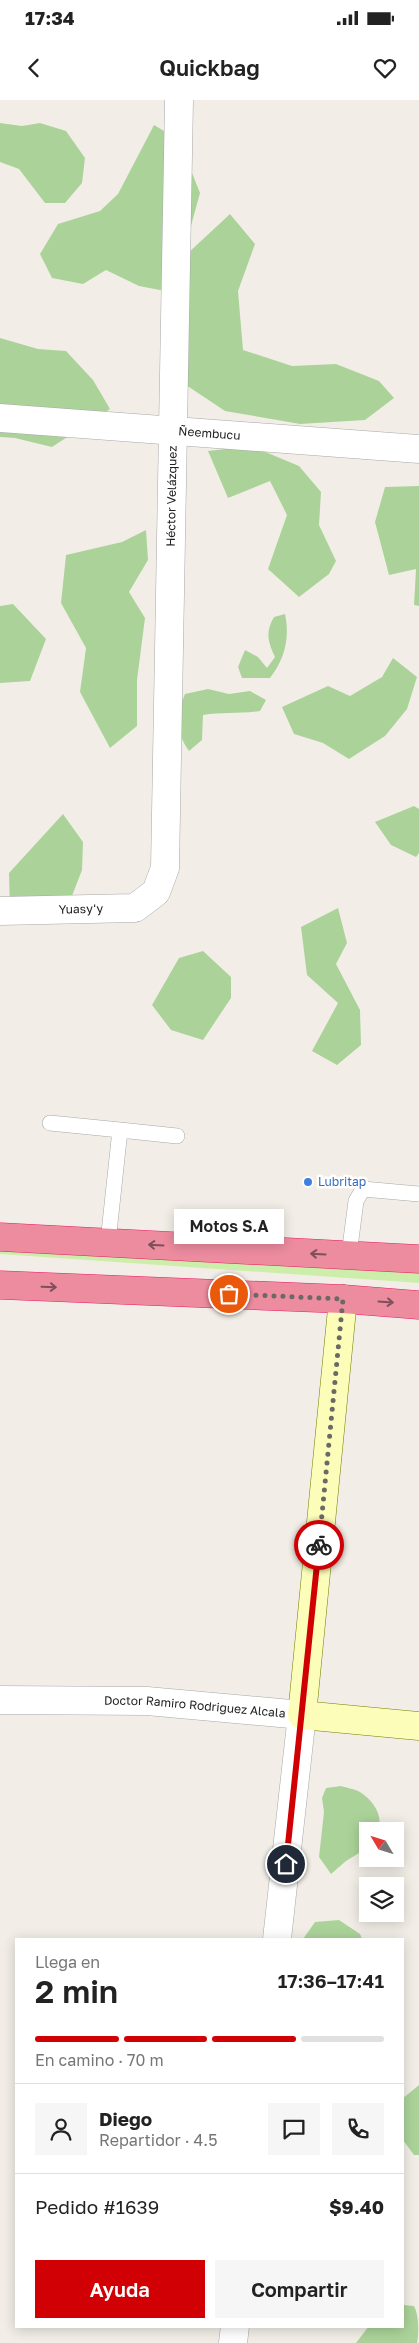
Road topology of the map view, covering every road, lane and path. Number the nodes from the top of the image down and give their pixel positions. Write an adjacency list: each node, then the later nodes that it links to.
1 (179, 100): 3 (street, Héctor Velázquez)
2 (0, 418): 3 (street, Ñeembucu)
3 (173, 430): 4 (street, Ñeembucu); 5 (street, Héctor Velázquez)
4 (419, 449)
5 (156, 892): 6 (street, Yuasy'y)
6 (0, 911)
7 (50, 1123): 8 (lane)
8 (120, 1130): 9 (lane); 12 (lane)
9 (176, 1136)
10 (419, 1194): 13 (lane)
11 (0, 1237): 12 (highway)
12 (108, 1242): 13 (highway, one-way to 12)
13 (349, 1256): 14 (highway)
14 (419, 1259)
15 (0, 1284): 16 (highway, one-way to 16)
16 (343, 1299): 17 (highway, one-way to 17); 19 (street)
17 (419, 1305)
18 (0, 1700): 19 (street, Doctor Ramiro Rodriguez Alcala)
19 (302, 1715): 20 (street, Doctor Ramiro Rodriguez Alcala); 21 (street)
20 (419, 1726)
21 (277, 1938)
22 (235, 2328): 23 (street)
23 (233, 2343)

